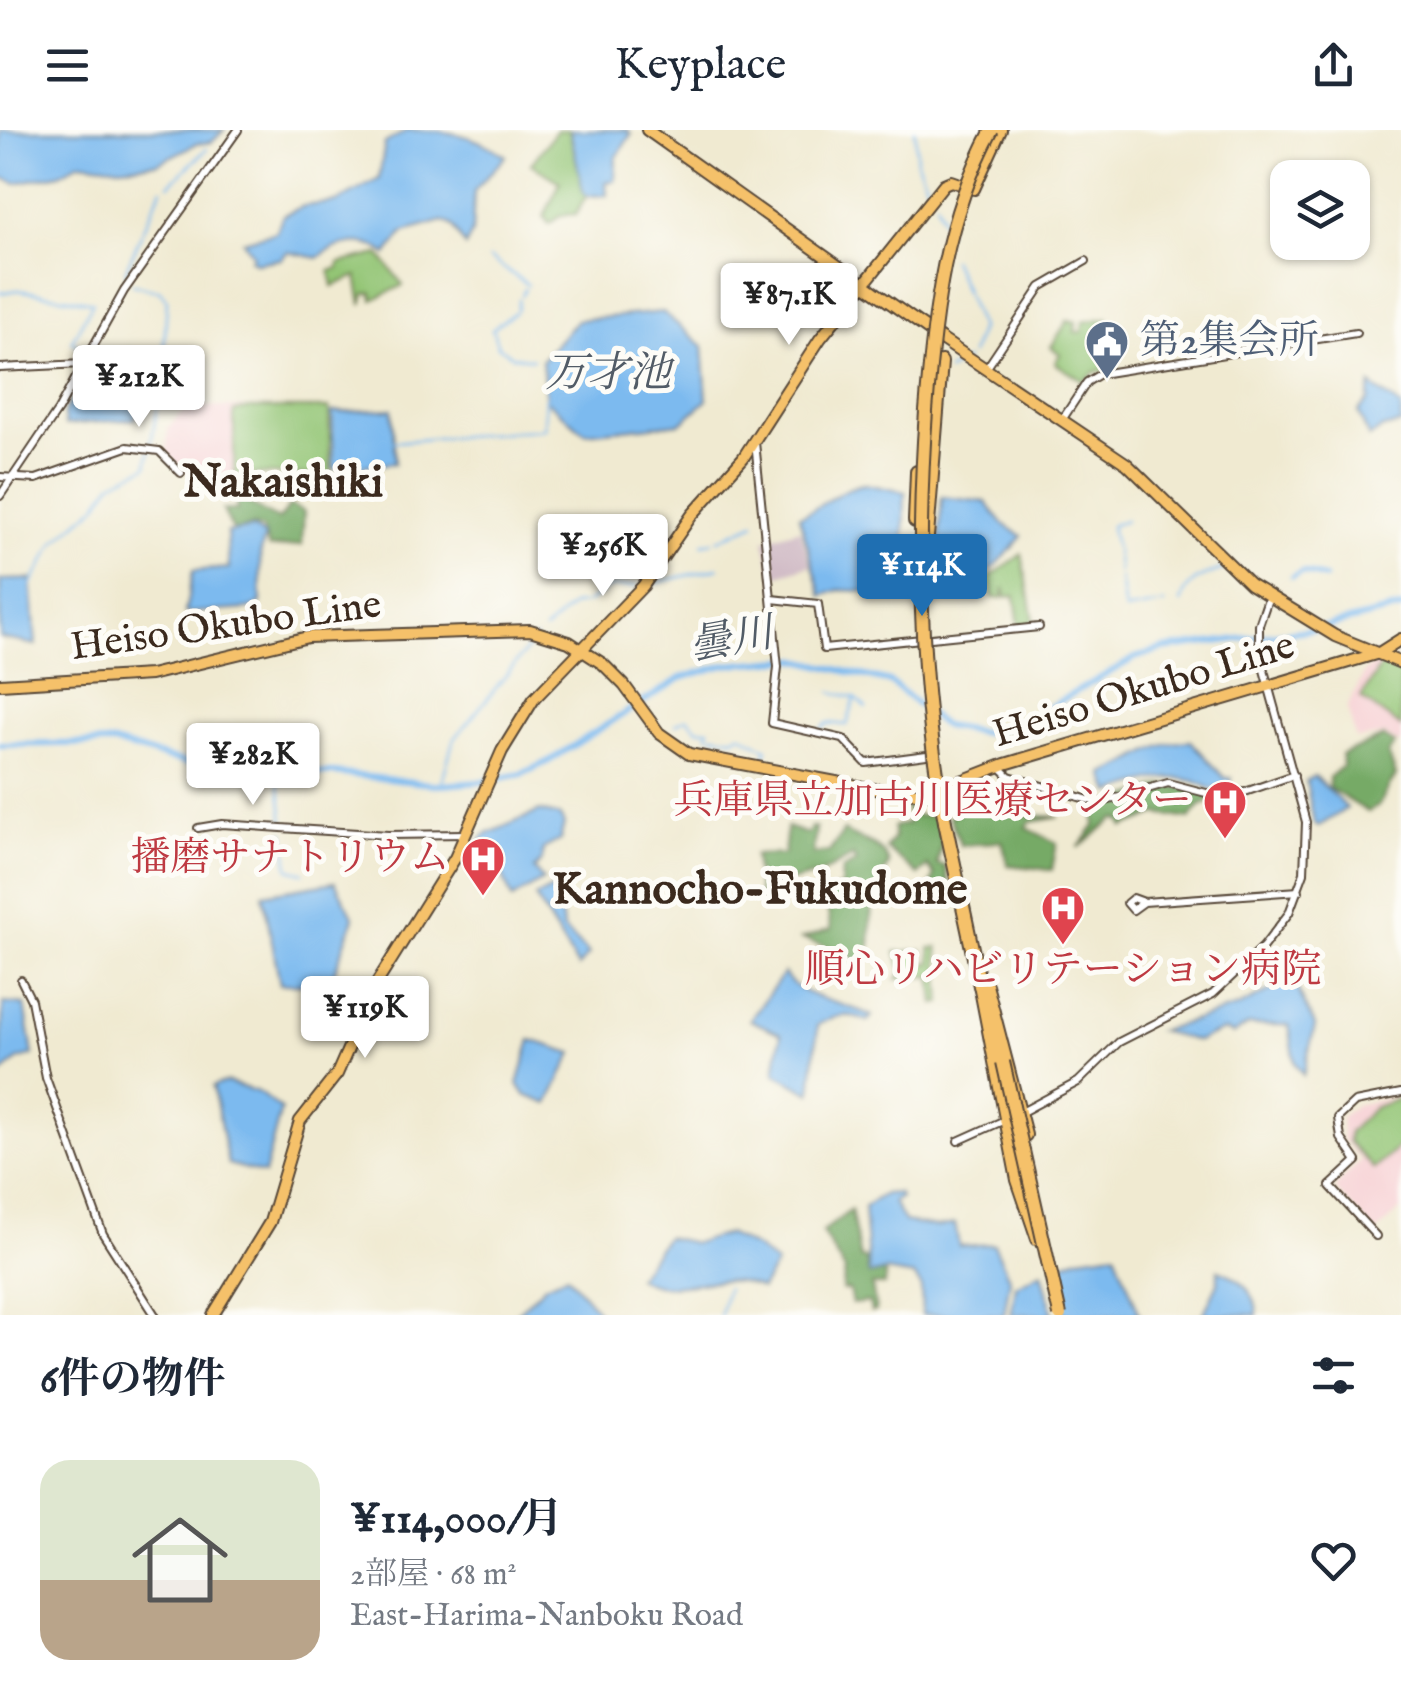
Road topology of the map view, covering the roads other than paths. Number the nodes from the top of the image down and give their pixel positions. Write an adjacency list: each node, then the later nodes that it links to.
1 (238, 130): 11 (street)
2 (647, 130): 6 (main road)
3 (994, 130): 4 (main road); 4 (main road); 22 (highway, bridge); 25 (highway, bridge)
4 (961, 184): 6 (main road)
5 (1086, 261): 13 (street)
6 (865, 284): 7 (main road); 17 (main road)
7 (927, 328): 9 (main road); 14 (main road)
8 (1356, 333): 15 (street)
9 (941, 338): 10 (main road); 13 (main road)
10 (941, 362): 16 (highway)
11 (83, 364): 12 (street); 20 (street)
12 (0, 368)
13 (986, 369): 15 (main road)
14 (924, 379): 16 (highway)
15 (1061, 422): 23 (main road)
16 (927, 440): 22 (highway, bridge); 25 (highway, bridge)
17 (754, 441): 24 (street); 28 (main road)
18 (181, 472): 20 (street)
19 (0, 477): 20 (street)
20 (12, 479): 21 (street)
21 (0, 496)
22 (924, 586): 36 (highway, bridge)
23 (1269, 596): 29 (main road); 32 (street)
24 (772, 599): 26 (street); 33 (street)
25 (920, 614): 36 (highway, bridge)
26 (1039, 627)
27 (1401, 639): 29 (main road, Heiso Okubo Line)
28 (581, 648): 31 (main road, Heiso Okubo Line); 34 (main road, Heiso Okubo Line); 38 (main road)
29 (1379, 653): 30 (main road); 32 (main road, Heiso Okubo Line)
30 (1401, 663)
31 (0, 684)
32 (1267, 685): 34 (main road, Heiso Okubo Line); 35 (street)
33 (940, 753)
34 (999, 766): 35 (street)
35 (1294, 774): 39 (street)
36 (946, 822): 41 (highway)
37 (198, 828): 38 (street)
38 (467, 834): 51 (main road)
39 (1298, 892): 40 (street); 44 (street)
40 (1144, 902)
41 (981, 978): 44 (highway); 45 (highway); 49 (highway, bridge)
42 (21, 980): 50 (street)
43 (1401, 1093): 48 (street)
44 (1022, 1112): 45 (street); 47 (highway)
45 (1005, 1120): 46 (street); 47 (highway)
46 (958, 1142)
47 (1033, 1204): 49 (highway, bridge)
48 (1376, 1236)
49 (1042, 1241): 52 (highway, bridge)
50 (155, 1315)
51 (213, 1315)
52 (1058, 1315)

